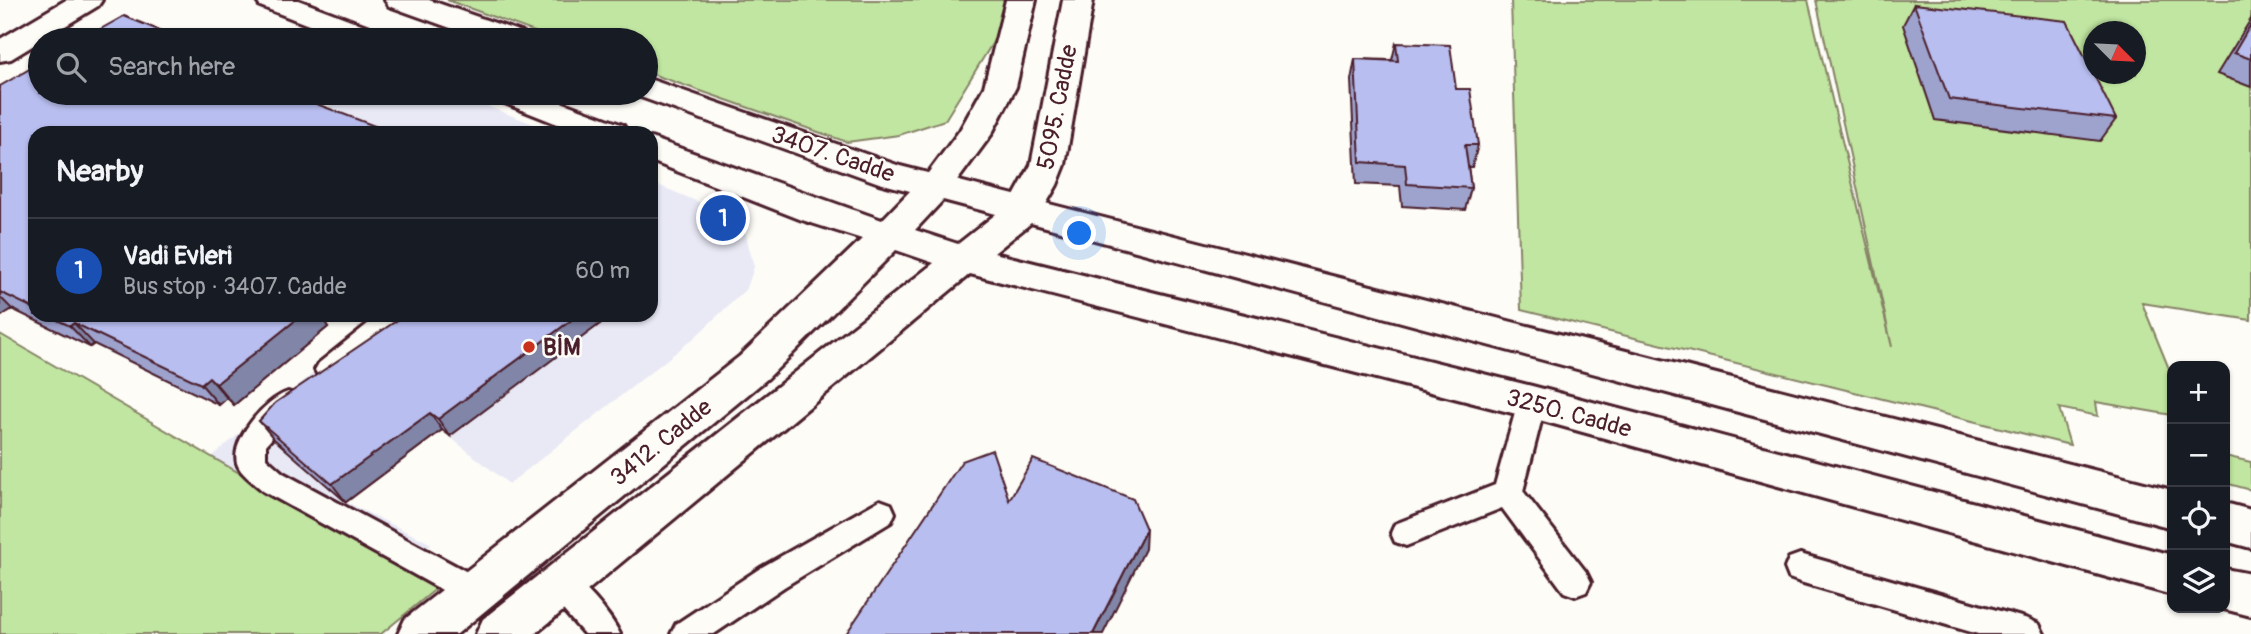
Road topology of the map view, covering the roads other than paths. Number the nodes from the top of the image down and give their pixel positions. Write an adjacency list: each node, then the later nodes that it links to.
1 (87, 0): 6 (street)
2 (271, 0): 7 (street)
3 (400, 0): 8 (street)
4 (1021, 0): 15 (street)
5 (1078, 0): 16 (street, 5095. Cadde)
6 (40, 28)
7 (343, 28)
8 (479, 28)
9 (28, 35): 10 (street)
10 (0, 52)
11 (658, 92): 15 (street, 3407. Cadde)
12 (539, 105): 13 (street)
13 (593, 126)
14 (658, 152): 17 (street)
15 (933, 188): 16 (street, 3407. Cadde); 17 (street, 3412. Cadde)
16 (1025, 209): 18 (street, 3412. Cadde); 22 (street)
17 (888, 236): 18 (street); 32 (street, 3412. Cadde)
18 (964, 259): 20 (street, 3250. Cadde); 30 (street, 3412. Cadde)
19 (388, 322): 32 (lane)
20 (1532, 402): 21 (lane); 28 (street, 3250. Cadde)
21 (1508, 493): 26 (lane); 29 (lane)
22 (2167, 508)
23 (880, 513): 37 (lane)
24 (2230, 523): 25 (street)
25 (2251, 529)
26 (1406, 533)
27 (1800, 568): 38 (lane)
28 (2167, 574)
29 (1575, 582)
30 (561, 585): 35 (street, 3412. Cadde); 36 (lane)
31 (2230, 590): 33 (street)
32 (473, 591): 34 (street, 3412. Cadde)
33 (2251, 596)
34 (422, 634)
35 (500, 634)
36 (604, 634)
37 (687, 634)
38 (2028, 634)

